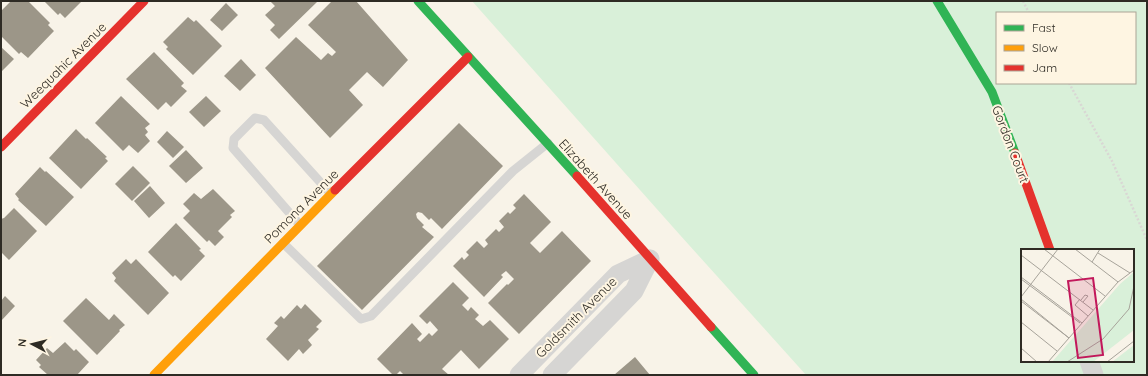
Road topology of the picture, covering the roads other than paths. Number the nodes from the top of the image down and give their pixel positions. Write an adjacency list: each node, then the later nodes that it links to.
1 (144, 1): 6 (street, Weequahic Avenue)
2 (418, 1): 4 (street, Elizabeth Avenue)
3 (938, 1): 10 (street, Gordon Court)
4 (468, 57): 5 (street, Elizabeth Avenue); 7 (street, Pomona Avenue)
5 (548, 143): 9 (lane); 11 (street, Elizabeth Avenue)
6 (1, 146)
7 (331, 194): 8 (street, Pomona Avenue); 8 (lane)
8 (300, 225): 9 (street, Pomona Avenue)
9 (283, 243): 13 (street, Pomona Avenue)
10 (1050, 249)
11 (650, 259): 14 (street, Goldsmith Avenue); 15 (street, Goldsmith Avenue); 16 (street, Elizabeth Avenue)
12 (1089, 362): 17 (street)
13 (154, 375)
14 (520, 375)
15 (552, 375)
16 (754, 375)
17 (1094, 375)

